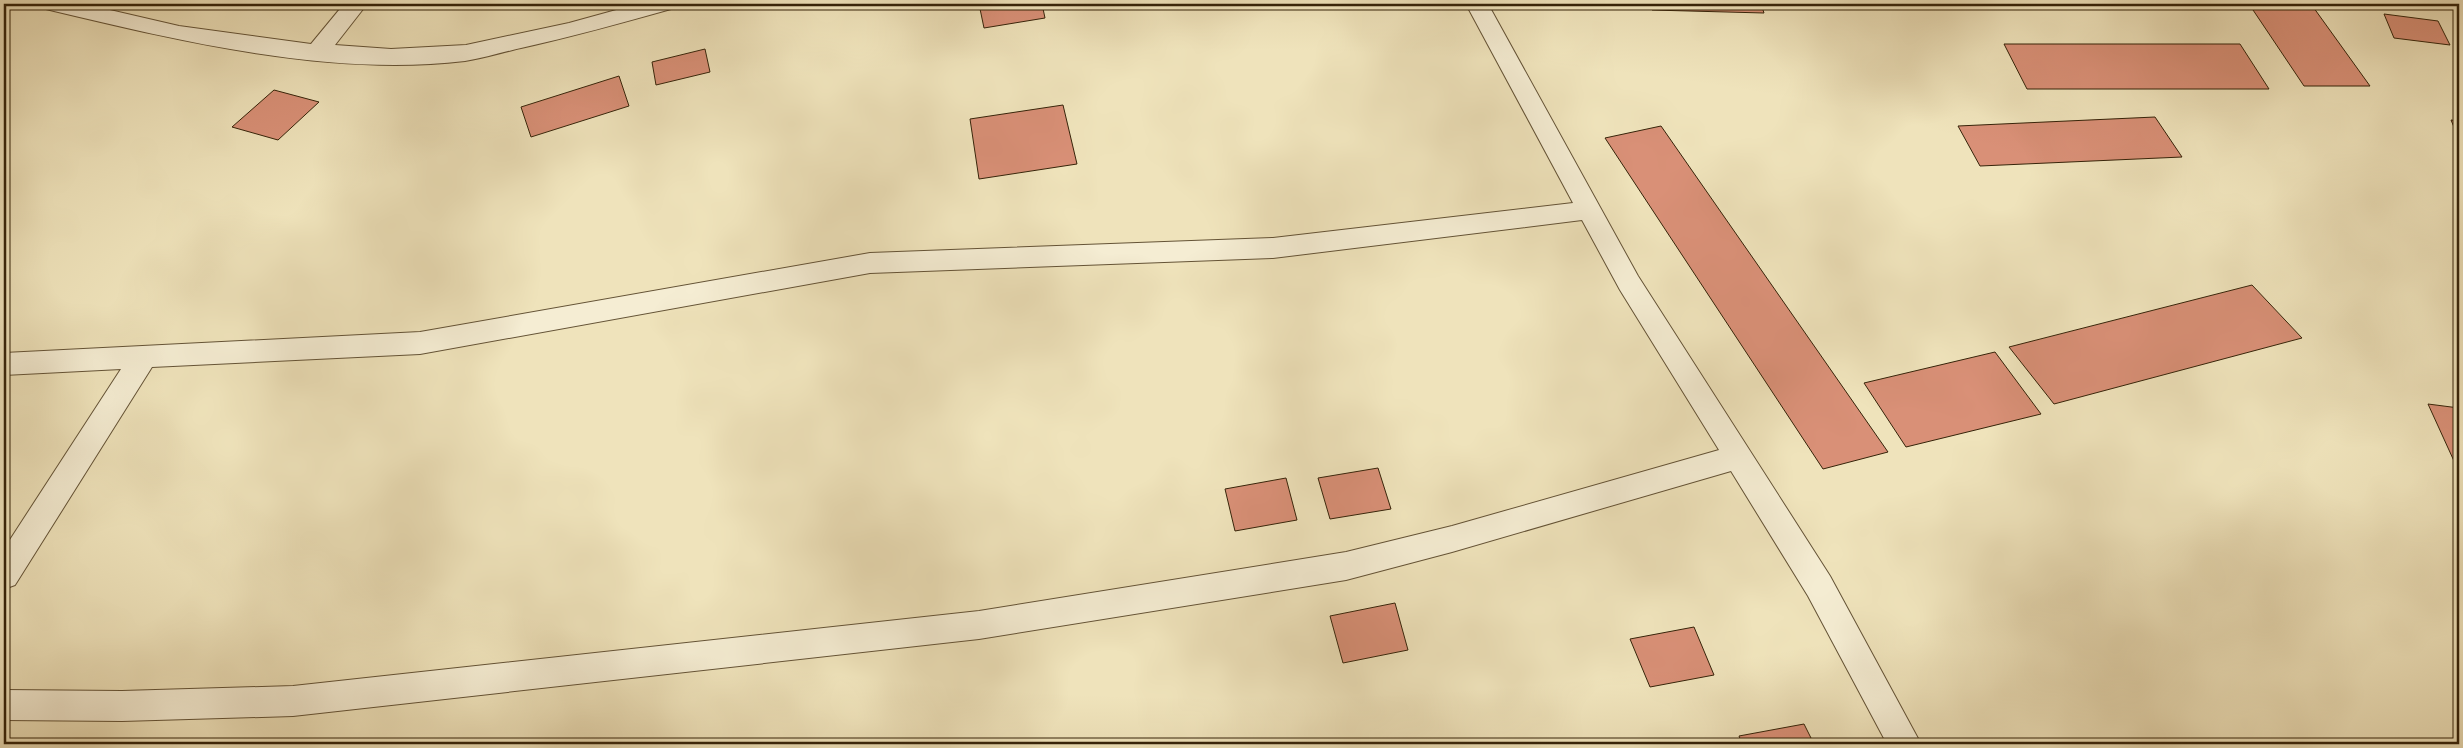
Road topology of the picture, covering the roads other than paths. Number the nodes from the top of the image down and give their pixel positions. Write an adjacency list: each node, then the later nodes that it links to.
1 (54, 4): 5 (street)
2 (356, 4): 5 (street)
3 (662, 4): 5 (street)
4 (1476, 4): 6 (street)
5 (317, 52)
6 (1588, 210): 7 (street); 9 (street)
7 (144, 357): 8 (street); 10 (street)
8 (4, 364)
9 (1738, 456): 11 (street); 12 (street)
10 (4, 576)
11 (4, 705)
12 (1905, 744)

